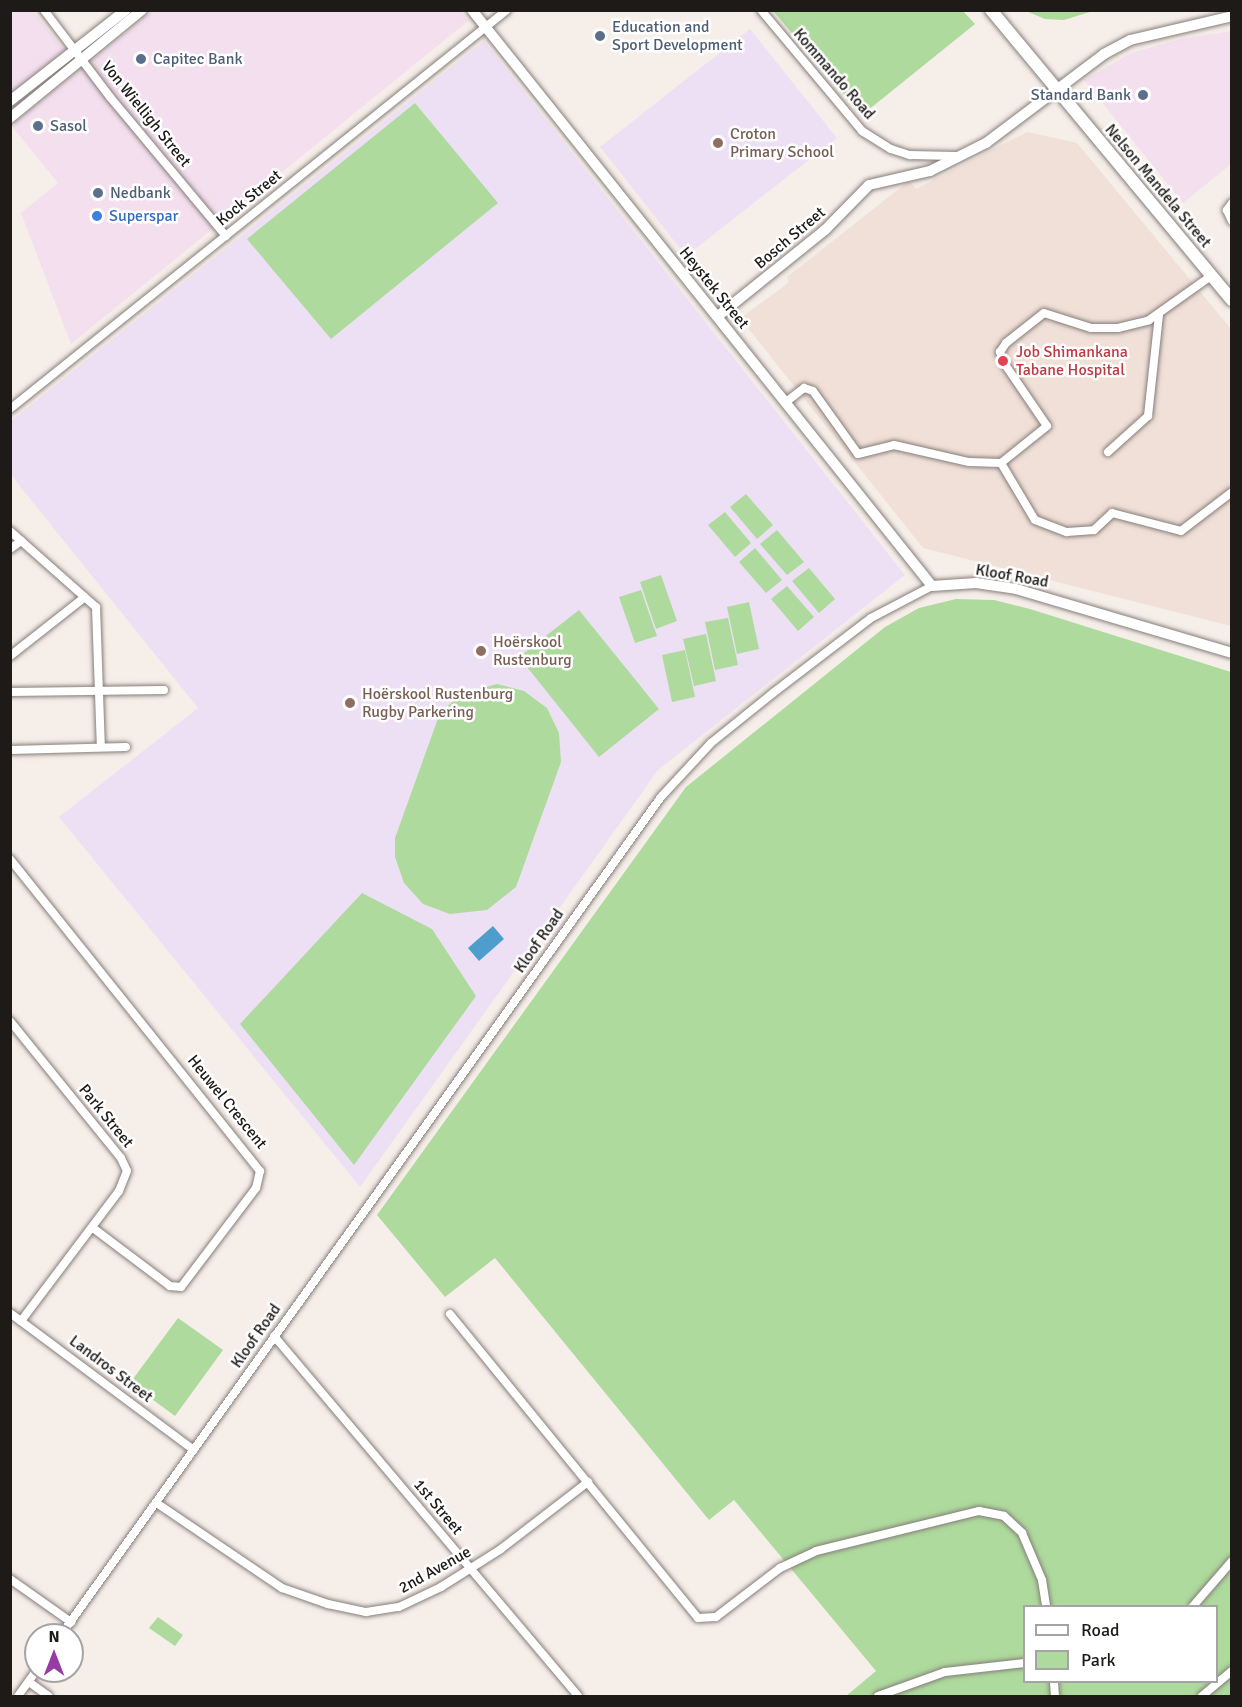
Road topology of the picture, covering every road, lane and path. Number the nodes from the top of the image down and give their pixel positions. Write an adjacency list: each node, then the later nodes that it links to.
1 (44, 10): 10 (street, Von Wielligh Street)
2 (126, 10): 10 (street)
3 (142, 10): 11 (street)
4 (472, 10): 9 (street, Heystek Street)
5 (507, 10): 9 (street, Kock Street)
6 (761, 10): 15 (street, Kommando Road)
7 (991, 10): 12 (main road, Nelson Mandela Street)
8 (1232, 16): 12 (street, Bosch Street)
9 (485, 28): 18 (street, Kock Street); 22 (street, Heystek Street)
10 (75, 50): 11 (street, Von Wielligh Street); 13 (street)
11 (83, 61): 14 (street); 18 (street, Von Wielligh Street)
12 (1057, 90): 15 (street, Bosch Street); 19 (main road, Nelson Mandela Street)
13 (10, 101)
14 (10, 118)
15 (963, 155): 22 (street, Bosch Street)
16 (1232, 203): 17 (street)
17 (1232, 221)
18 (226, 236): 24 (street, Kock Street)
19 (1211, 276): 20 (main road, Nelson Mandela Street); 21 (street)
20 (1232, 300)
21 (1159, 315): 25 (street); 26 (street)
22 (718, 316): 23 (street, Heystek Street)
23 (786, 402): 26 (street); 31 (street, Heystek Street)
24 (10, 409)
25 (1108, 452)
26 (1001, 463): 27 (street)
27 (1232, 492)
28 (10, 531): 29 (street)
29 (21, 541): 30 (street); 32 (street)
30 (10, 549)
31 (932, 586): 33 (street, Kloof Road); 47 (street, Kloof Road)
32 (85, 597): 34 (street); 36 (street)
33 (1232, 652)
34 (10, 656)
35 (164, 690): 36 (street)
36 (100, 691): 37 (street); 38 (street)
37 (10, 692)
38 (101, 747): 39 (street); 40 (street)
39 (126, 747)
40 (10, 750)
41 (10, 859): 43 (street, Heuwel Crescent)
42 (10, 1022): 43 (street, Park Street)
43 (93, 1228): 46 (street, Park Street)
44 (10, 1312): 46 (street, Landros Street)
45 (450, 1314): 49 (street)
46 (21, 1321): 48 (street, Landros Street)
47 (274, 1336): 48 (street, Kloof Road); 52 (street, 1st Street)
48 (194, 1450): 50 (street, Kloof Road)
49 (588, 1482): 52 (street, 2nd Avenue); 54 (street)
50 (158, 1503): 52 (street, 2nd Avenue); 56 (street, Kloof Road)
51 (1232, 1562): 55 (street)
52 (470, 1569): 65 (street, 1st Street)
53 (10, 1579): 56 (street)
54 (1046, 1605)
55 (1194, 1605)
56 (70, 1622)
57 (1023, 1664): 66 (street)
58 (1232, 1671): 61 (street)
59 (28, 1683): 63 (street)
60 (30, 1683): 64 (street)
61 (1218, 1683)
62 (1218, 1683): 67 (street)
63 (18, 1696)
64 (48, 1696)
65 (578, 1696)
66 (878, 1696)
67 (1202, 1696)

